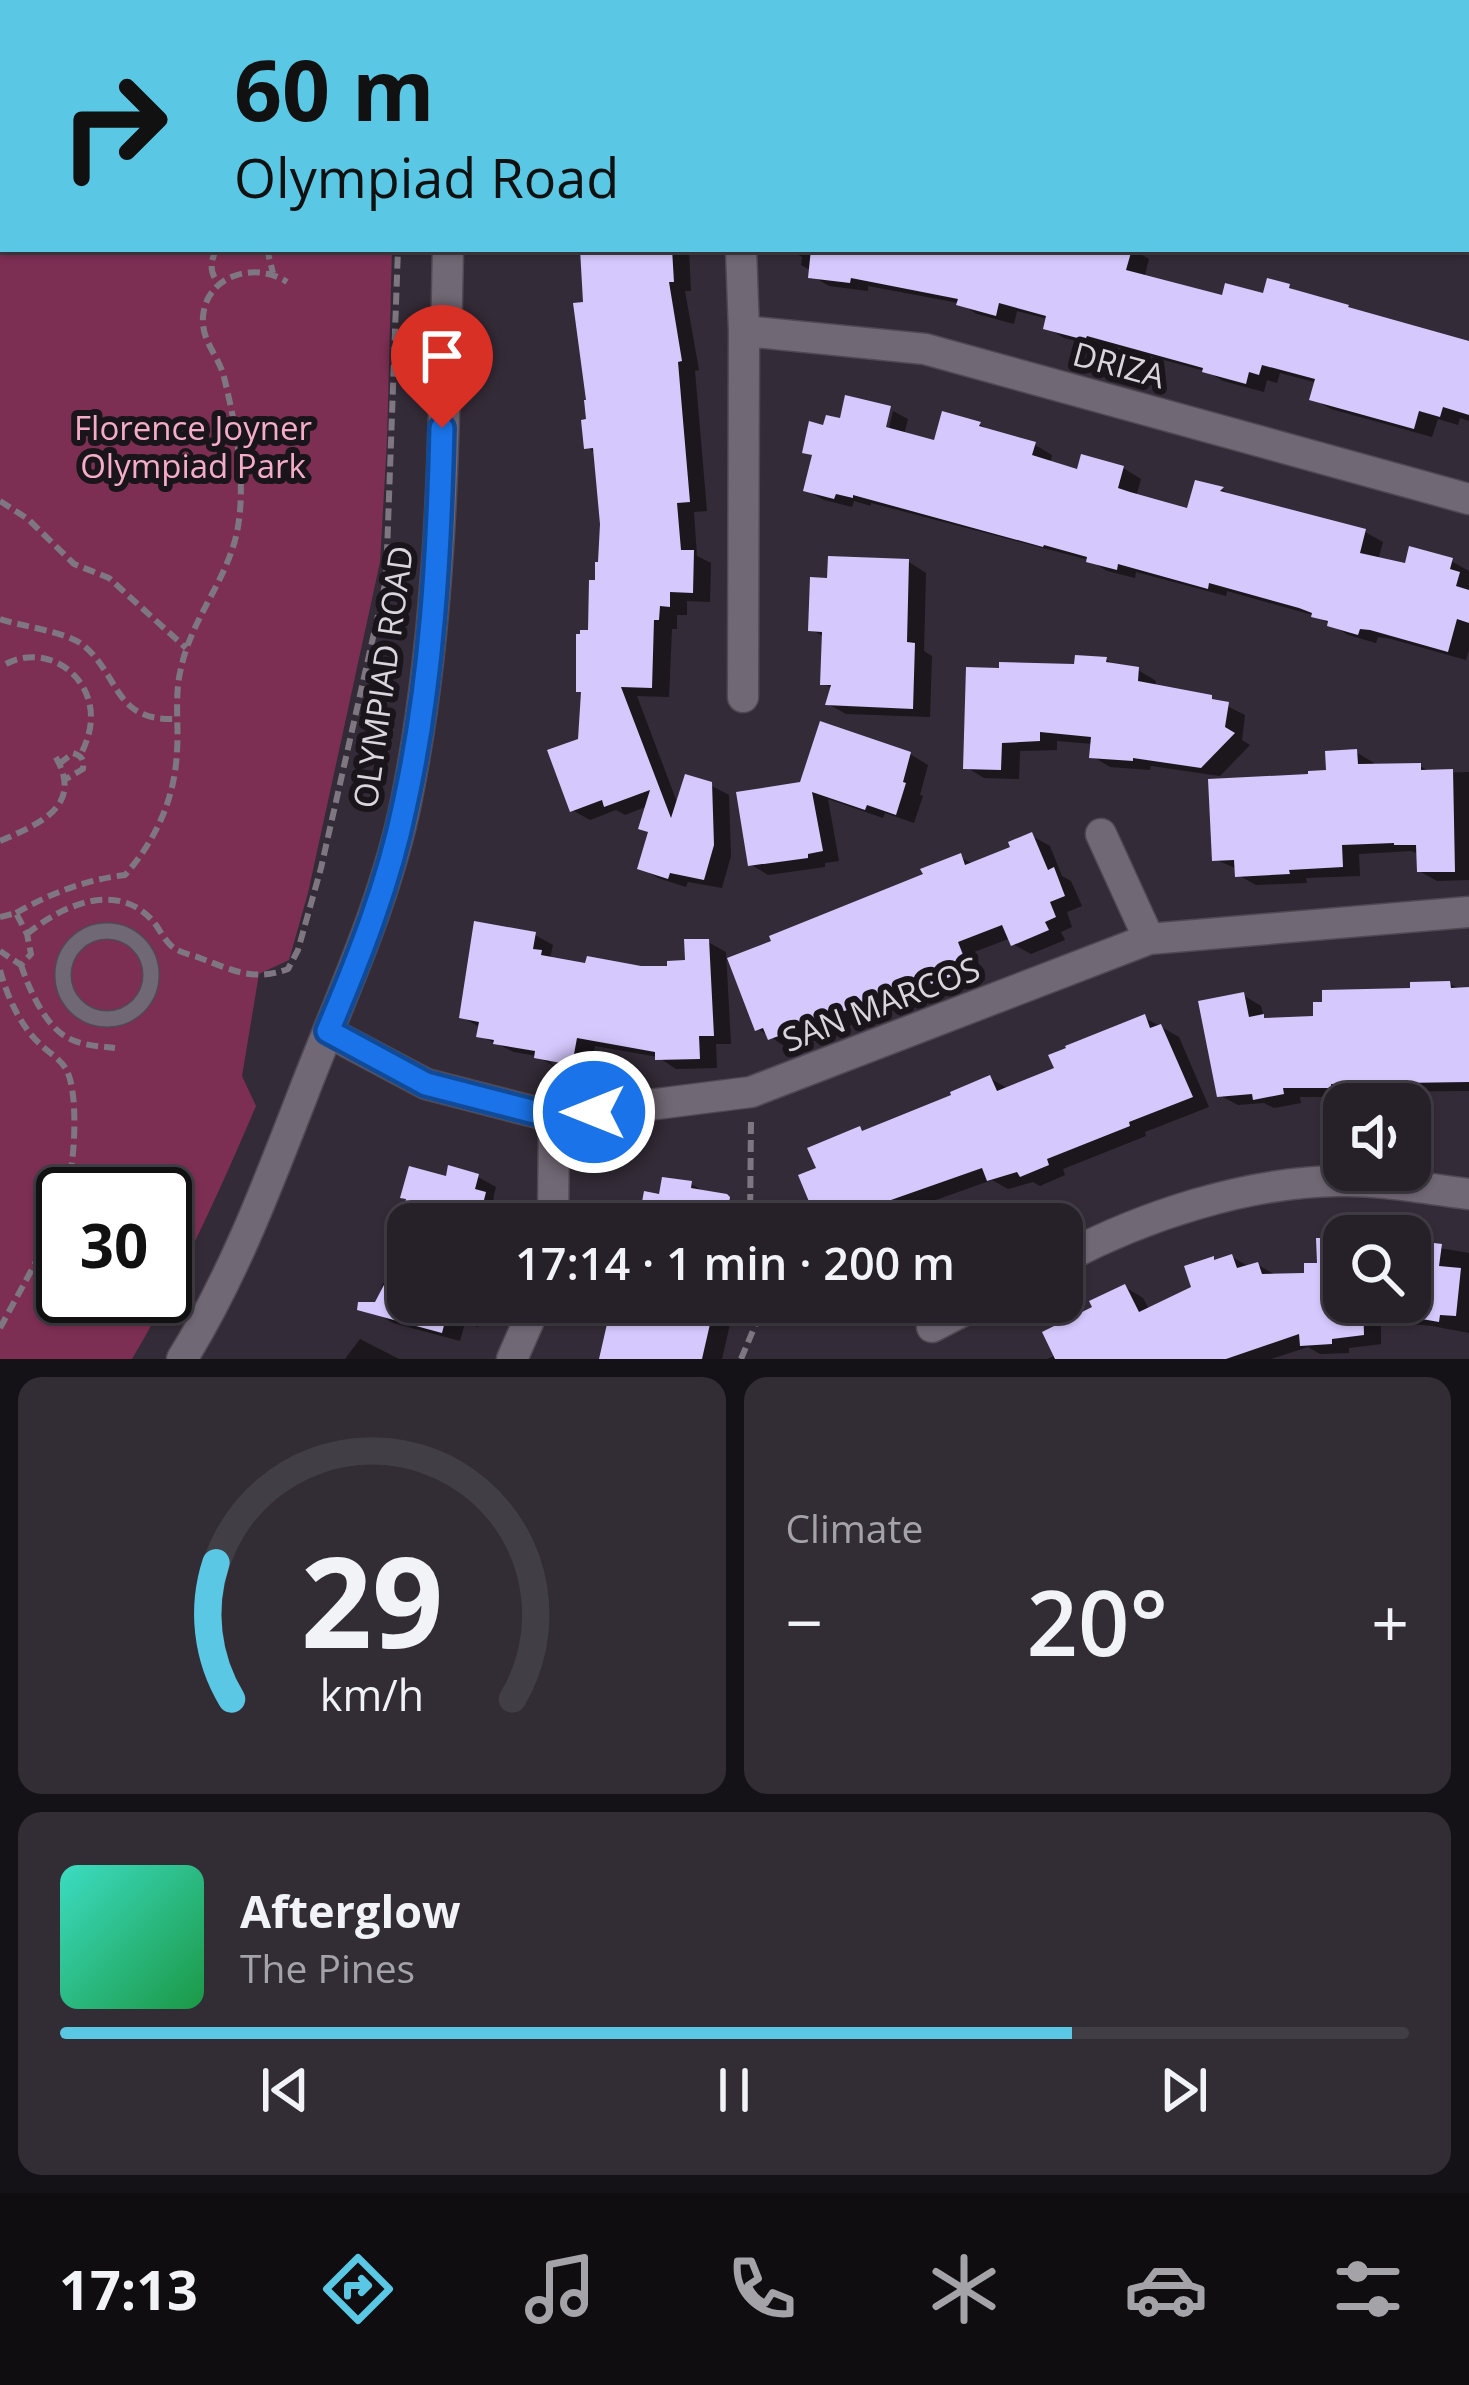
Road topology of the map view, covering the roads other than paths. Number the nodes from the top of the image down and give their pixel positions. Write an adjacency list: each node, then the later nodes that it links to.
1 (448, 252): 10 (street, OLYMPIAD ROAD)
2 (741, 252): 3 (street)
3 (744, 332): 4 (street, DRIZA); 5 (street)
4 (1469, 499)
5 (743, 697)
6 (1101, 833): 8 (street)
7 (1469, 912): 8 (street, SAN MARCOS)
8 (1149, 939): 11 (street, SAN MARCOS)
9 (125, 1015): 9 (lane)
10 (328, 1031): 11 (street, SAN MARCOS); 18 (street, OLYMPIAD ROAD)
11 (554, 1117): 13 (street)
12 (1469, 1194): 14 (street)
13 (553, 1203)
14 (1083, 1248)
15 (528, 1323): 19 (street)
16 (940, 1323): 17 (street)
17 (932, 1327)
18 (182, 1359)
19 (512, 1359)

